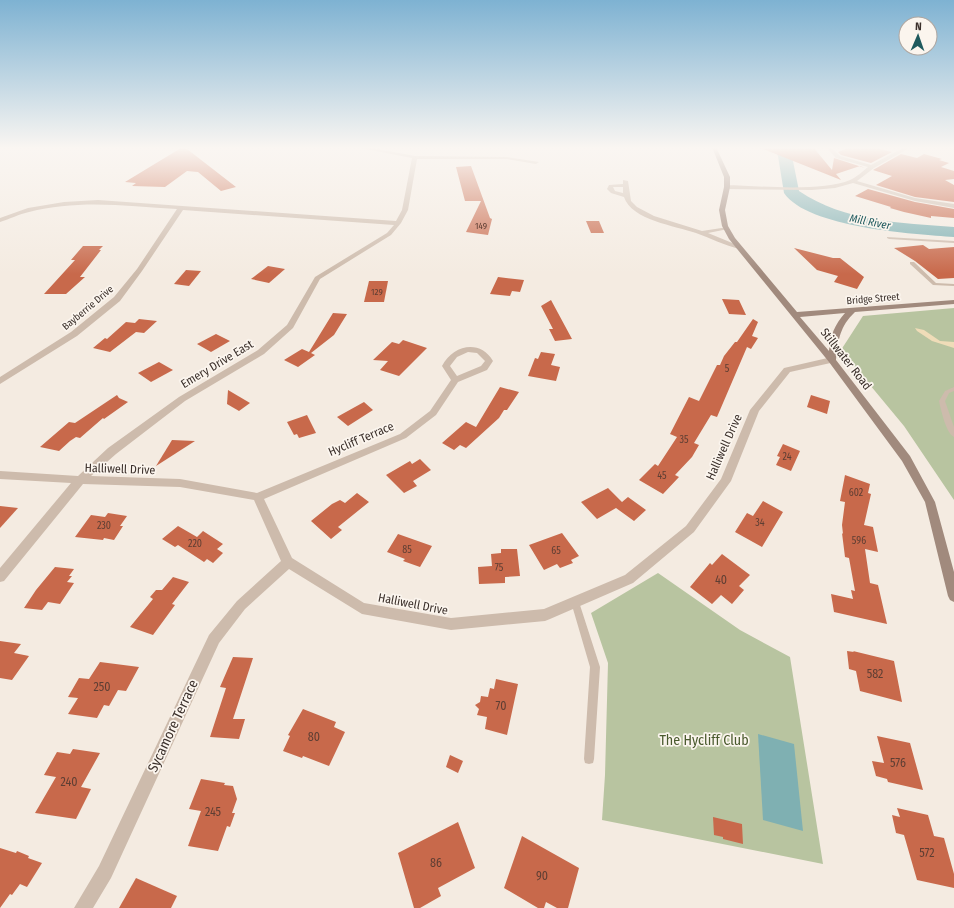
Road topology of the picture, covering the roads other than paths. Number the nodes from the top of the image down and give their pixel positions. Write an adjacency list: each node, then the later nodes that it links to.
1 (409, 189): 10 (street, Emery Drive East)
2 (610, 189): 6 (street)
3 (626, 189): 6 (street)
4 (726, 189): 11 (main road, Stillwater Road)
5 (877, 189): 7 (street)
6 (627, 196): 12 (street)
7 (954, 206)
8 (181, 208): 9 (street); 10 (street); 23 (street, Bayberrie Drive)
9 (0, 220)
10 (398, 223): 27 (street, Emery Drive East)
11 (726, 228): 12 (street); 15 (main road, Stillwater Road)
12 (701, 233): 15 (street)
13 (889, 238): 14 (lane)
14 (954, 242)
15 (739, 247): 20 (main road, Stillwater Road)
16 (912, 263): 17 (lane)
17 (954, 285)
18 (954, 302): 19 (main road, Bridge Street)
19 (853, 310): 20 (main road, Bridge Street); 21 (main road)
20 (794, 315): 21 (main road, Stillwater Road)
21 (832, 360): 31 (main road, Stillwater Road); 32 (street, Halliwell Drive)
22 (455, 380): 28 (street, Hycliff Terrace)
23 (0, 381)
24 (954, 389): 25 (lane)
25 (954, 435)
26 (0, 475): 27 (street, Halliwell Drive)
27 (80, 480): 28 (street, Halliwell Drive); 30 (street, Emery Drive East)
28 (258, 497): 29 (street)
29 (288, 562): 32 (street, Halliwell Drive); 34 (street, Sycamore Terrace)
30 (0, 578)
31 (954, 596)
32 (575, 602): 33 (lane)
33 (589, 759)
34 (83, 908)

